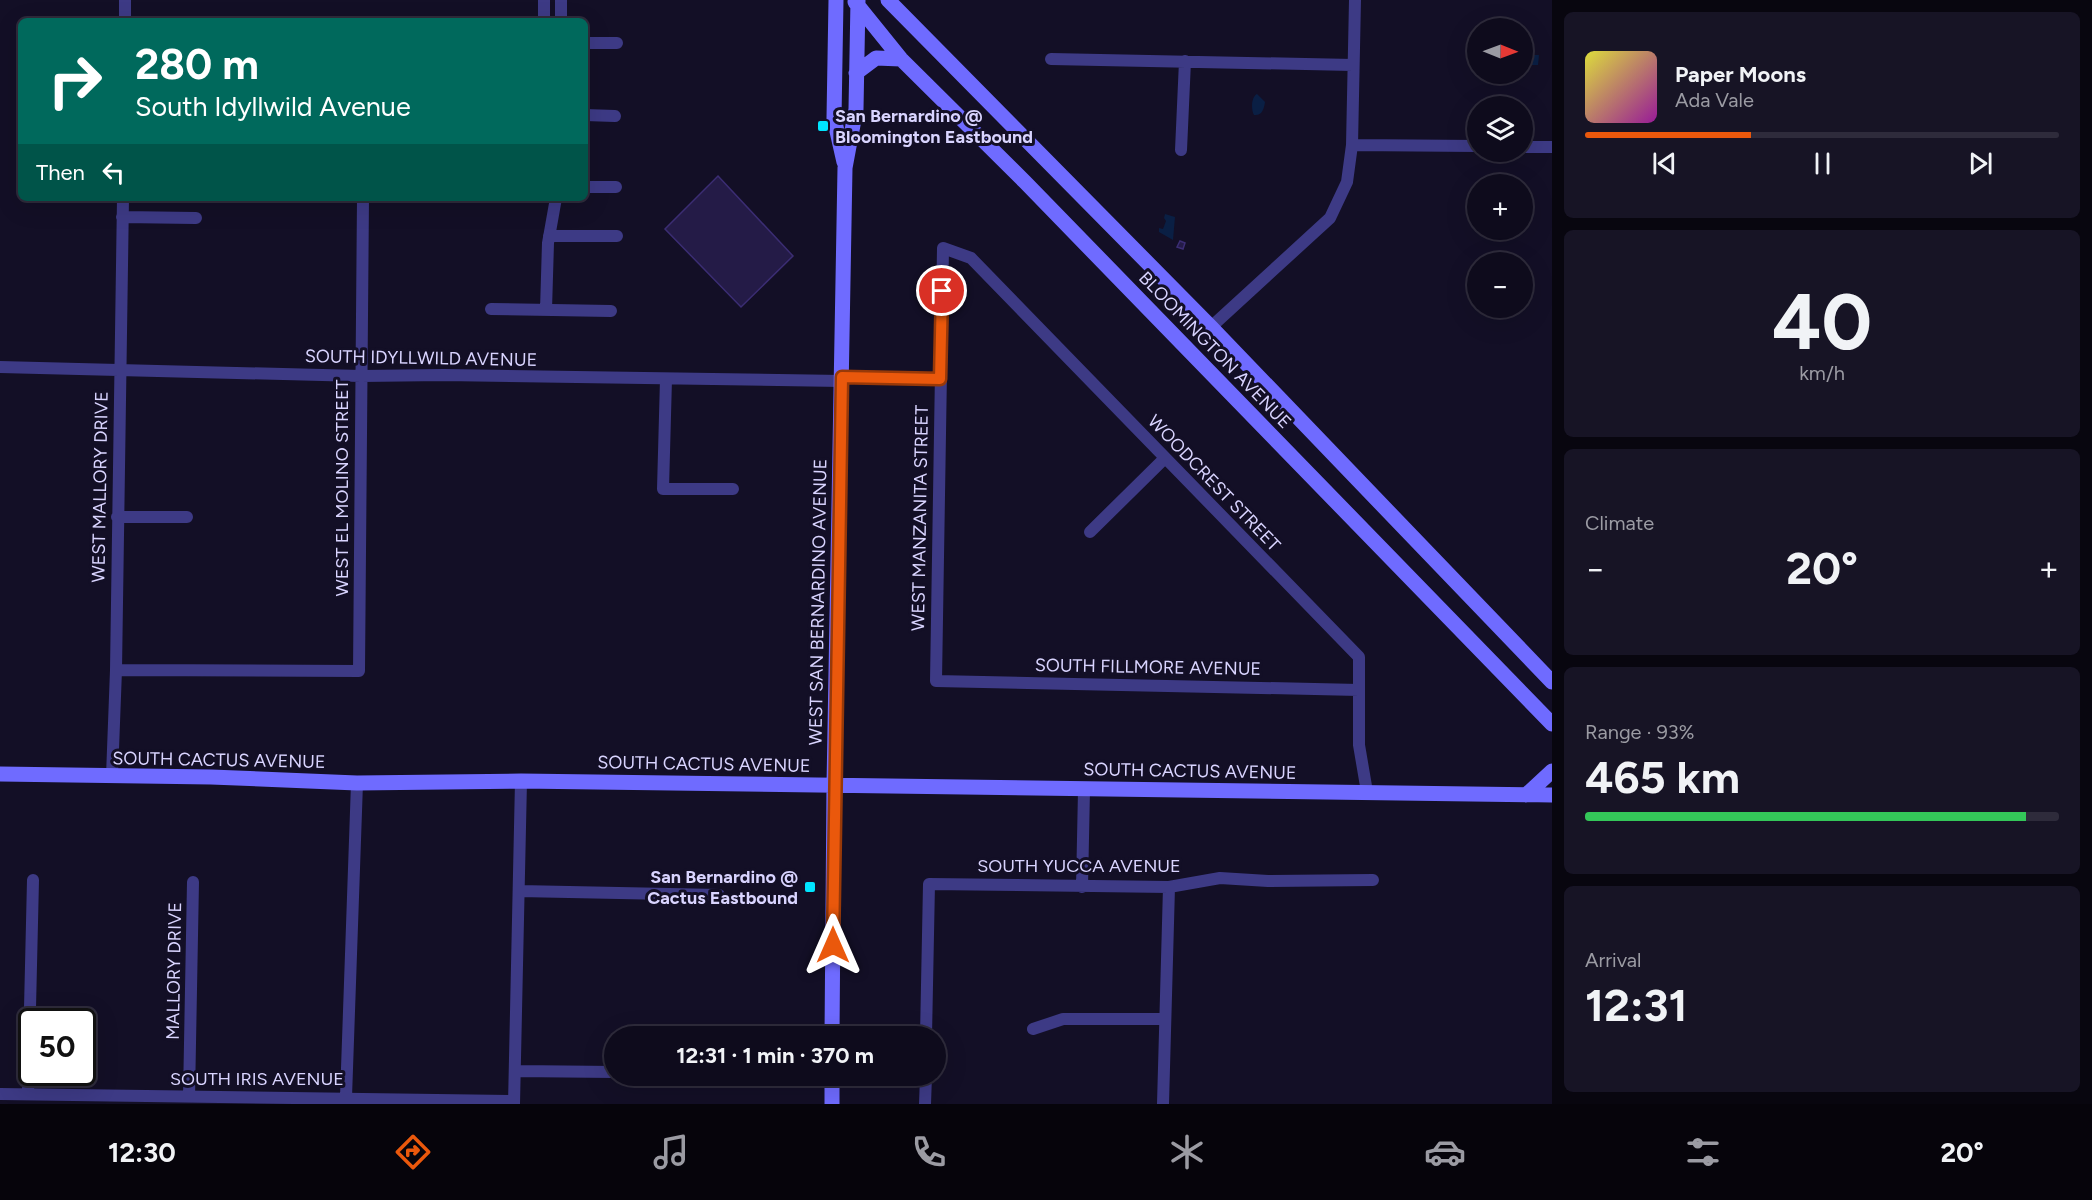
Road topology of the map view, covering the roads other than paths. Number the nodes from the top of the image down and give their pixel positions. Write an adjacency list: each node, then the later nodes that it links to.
1 (125, 0): 8 (street)
2 (544, 0): 9 (street)
3 (561, 0): 10 (street)
4 (836, 0): 25 (main road, WEST SAN BERNARDINO AVENUE)
5 (888, 0): 39 (main road, BLOOMINGTON AVENUE)
6 (1355, 0): 16 (street)
7 (857, 2): 13 (main road, BLOOMINGTON AVENUE); 17 (main road, WEST SAN BERNARDINO AVENUE)
8 (125, 18)
9 (544, 18)
10 (561, 18)
11 (588, 43): 12 (street)
12 (616, 43)
13 (901, 59): 17 (main road); 55 (main road, BLOOMINGTON AVENUE)
14 (1052, 59): 15 (street)
15 (1185, 61): 16 (street); 24 (street)
16 (1353, 66): 20 (street)
17 (856, 73): 25 (main road, WEST SAN BERNARDINO AVENUE)
18 (588, 115): 19 (street)
19 (615, 116)
20 (1352, 145): 21 (street); 39 (street)
21 (1467, 146)
22 (1533, 147): 23 (street)
23 (1552, 147)
24 (1181, 150)
25 (845, 168): 44 (main road, WEST SAN BERNARDINO AVENUE)
26 (588, 187): 27 (street)
27 (616, 187)
28 (123, 201): 31 (street, WEST MALLORY DRIVE)
29 (363, 201): 42 (street, WEST EL MOLINO STREET)
30 (555, 201): 33 (street)
31 (122, 217): 32 (street); 41 (street, WEST MALLORY DRIVE)
32 (196, 218)
33 (549, 236): 34 (street); 37 (street)
34 (617, 237)
35 (943, 248): 45 (street, WEST MANZANITA STREET); 46 (street, WOODCREST STREET)
36 (491, 309): 37 (street)
37 (546, 310): 38 (street)
38 (611, 311)
39 (1211, 327): 53 (main road, BLOOMINGTON AVENUE)
40 (0, 367): 41 (street, SOUTH IDYLLWILD AVENUE)
41 (119, 371): 42 (street, SOUTH IDYLLWILD AVENUE); 48 (street, WEST MALLORY DRIVE)
42 (361, 376): 43 (street, SOUTH IDYLLWILD AVENUE); 51 (street, WEST EL MOLINO STREET)
43 (666, 379): 44 (street, SOUTH IDYLLWILD AVENUE); 47 (street)
44 (842, 379): 45 (street, SOUTH IDYLLWILD AVENUE); 61 (main road, WEST SAN BERNARDINO AVENUE)
45 (940, 379): 52 (street, WEST MANZANITA STREET)
46 (1166, 459): 50 (street); 54 (street, WOODCREST STREET)
47 (733, 489)
48 (117, 517): 49 (street); 51 (street, WEST MALLORY DRIVE)
49 (187, 517)
50 (1090, 532)
51 (116, 670): 58 (street, WEST MALLORY DRIVE)
52 (936, 681): 54 (street, SOUTH FILLMORE AVENUE)
53 (1552, 682)
54 (1359, 690): 63 (street, WOODCREST STREET)
55 (1552, 724)
56 (1552, 771): 64 (main road)
57 (0, 774): 58 (main road, SOUTH CACTUS AVENUE)
58 (112, 776): 60 (main road, SOUTH CACTUS AVENUE)
59 (521, 781): 60 (main road, SOUTH CACTUS AVENUE); 61 (main road, SOUTH CACTUS AVENUE); 71 (street)
60 (357, 783): 84 (street)
61 (834, 785): 62 (main road, SOUTH CACTUS AVENUE); 74 (main road, WEST SAN BERNARDINO AVENUE)
62 (1084, 790): 63 (main road, SOUTH CACTUS AVENUE); 69 (street)
63 (1367, 792): 64 (main road, SOUTH CACTUS AVENUE)
64 (1526, 795): 65 (main road, SOUTH CACTUS AVENUE)
65 (1552, 795)
66 (33, 880): 82 (street)
67 (1373, 880): 70 (street, SOUTH YUCCA AVENUE)
68 (194, 882): 83 (street, MALLORY DRIVE)
69 (1082, 887): 70 (street, SOUTH YUCCA AVENUE); 75 (street, SOUTH YUCCA AVENUE)
70 (1169, 887): 73 (street)
71 (519, 891): 72 (street); 77 (street)
72 (719, 895)
73 (1165, 1019): 76 (street); 88 (street)
74 (832, 1026)
75 (926, 1026)
76 (1033, 1029)
77 (515, 1071): 78 (street); 85 (street)
78 (604, 1072)
79 (832, 1086): 86 (main road)
80 (926, 1086): 87 (street)
81 (0, 1094): 82 (street, SOUTH IRIS AVENUE)
82 (28, 1094): 83 (street, SOUTH IRIS AVENUE)
83 (189, 1097): 84 (street, SOUTH IRIS AVENUE)
84 (346, 1097): 85 (street, SOUTH IRIS AVENUE)
85 (514, 1102)
86 (832, 1104)
87 (926, 1104)
88 (1163, 1104)

